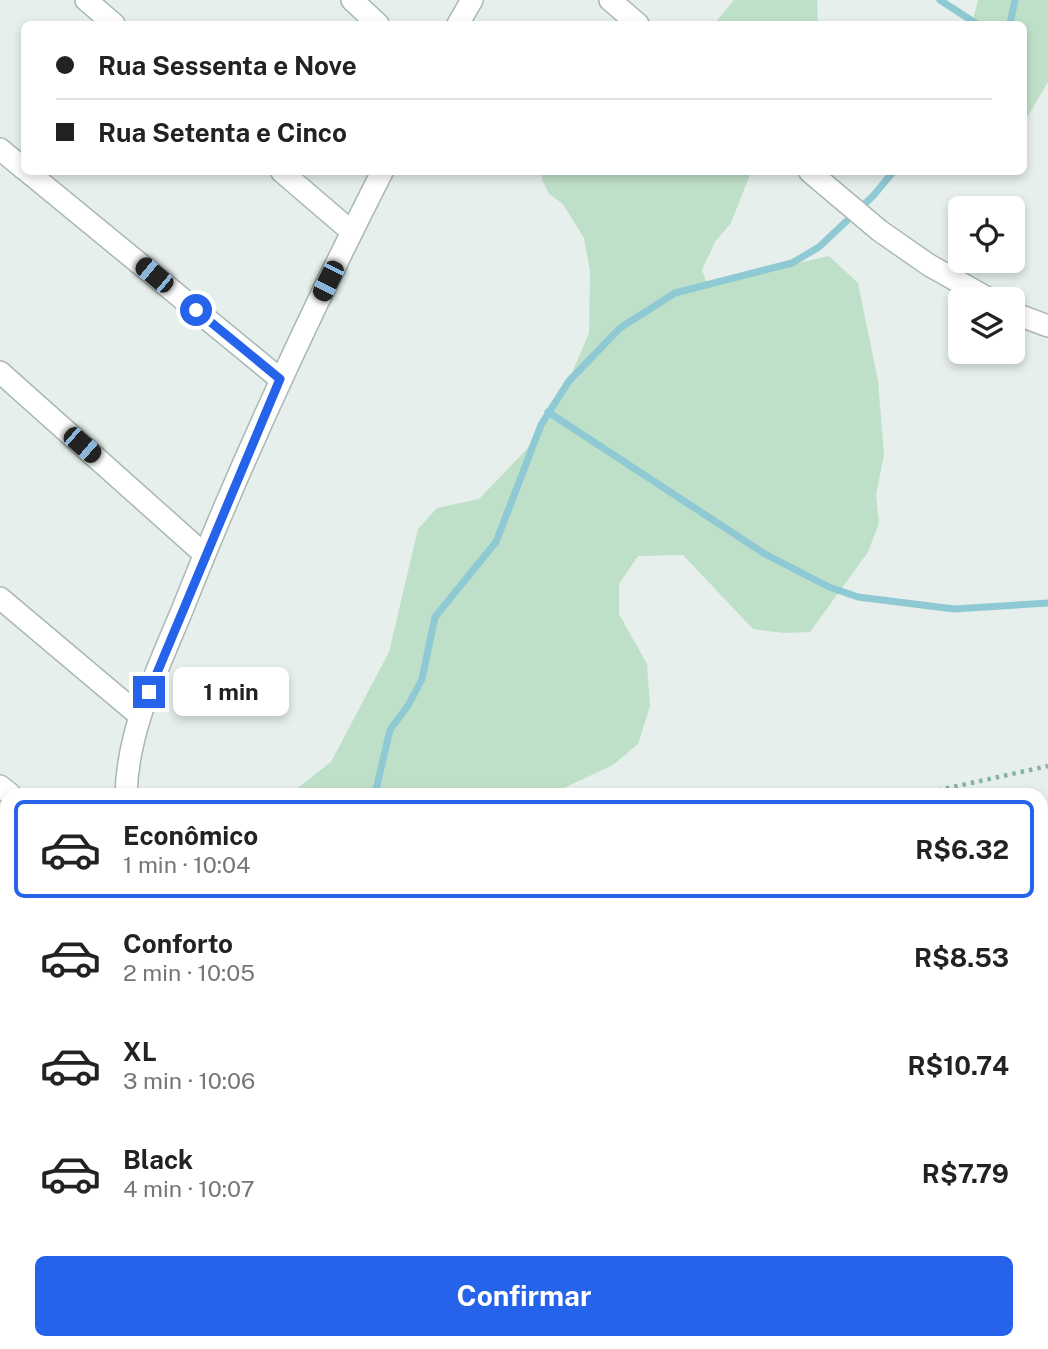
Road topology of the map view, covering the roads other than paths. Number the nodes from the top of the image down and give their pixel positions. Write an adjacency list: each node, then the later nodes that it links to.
1 (86, 0): 5 (street)
2 (352, 0): 6 (street)
3 (472, 0): 7 (street)
4 (610, 0): 8 (street)
5 (110, 21)
6 (375, 21)
7 (460, 21)
8 (634, 21)
9 (0, 149): 10 (street)
10 (21, 166)
11 (32, 175): 20 (street)
12 (286, 175): 15 (street)
13 (380, 175): 15 (street)
14 (814, 175): 16 (street)
15 (352, 232): 20 (street)
16 (968, 287)
17 (1025, 317): 18 (street)
18 (1048, 326)
19 (0, 372): 21 (street)
20 (280, 379): 21 (street)
21 (204, 554): 23 (street)
22 (0, 598): 23 (street)
23 (140, 716): 24 (street)
24 (127, 788)

